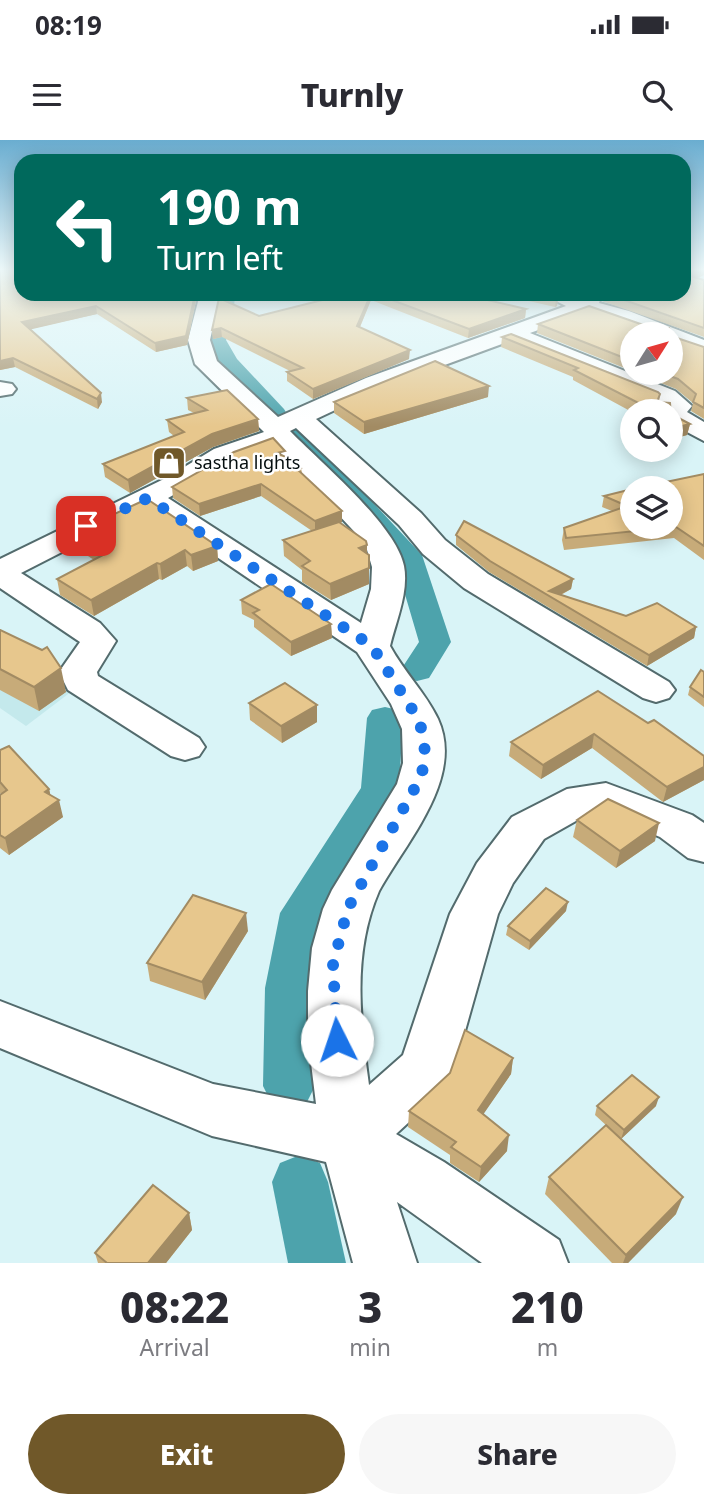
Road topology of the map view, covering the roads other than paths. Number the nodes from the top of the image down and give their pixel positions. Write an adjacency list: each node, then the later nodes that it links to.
1 (203, 322): 8 (street)
2 (524, 322): 4 (street)
3 (643, 322): 5 (street)
4 (510, 333): 6 (street); 8 (street)
5 (704, 348)
6 (670, 399)
7 (683, 420): 9 (street)
8 (284, 427): 10 (street); 12 (street); 13 (street)
9 (704, 433)
10 (148, 498): 11 (street); 12 (street)
11 (0, 573): 14 (street)
12 (372, 646): 17 (street)
13 (656, 690)
14 (185, 747)
15 (695, 827): 17 (street)
16 (0, 1024): 17 (street)
17 (349, 1139): 18 (street); 19 (street)
18 (384, 1263)
19 (537, 1263)

